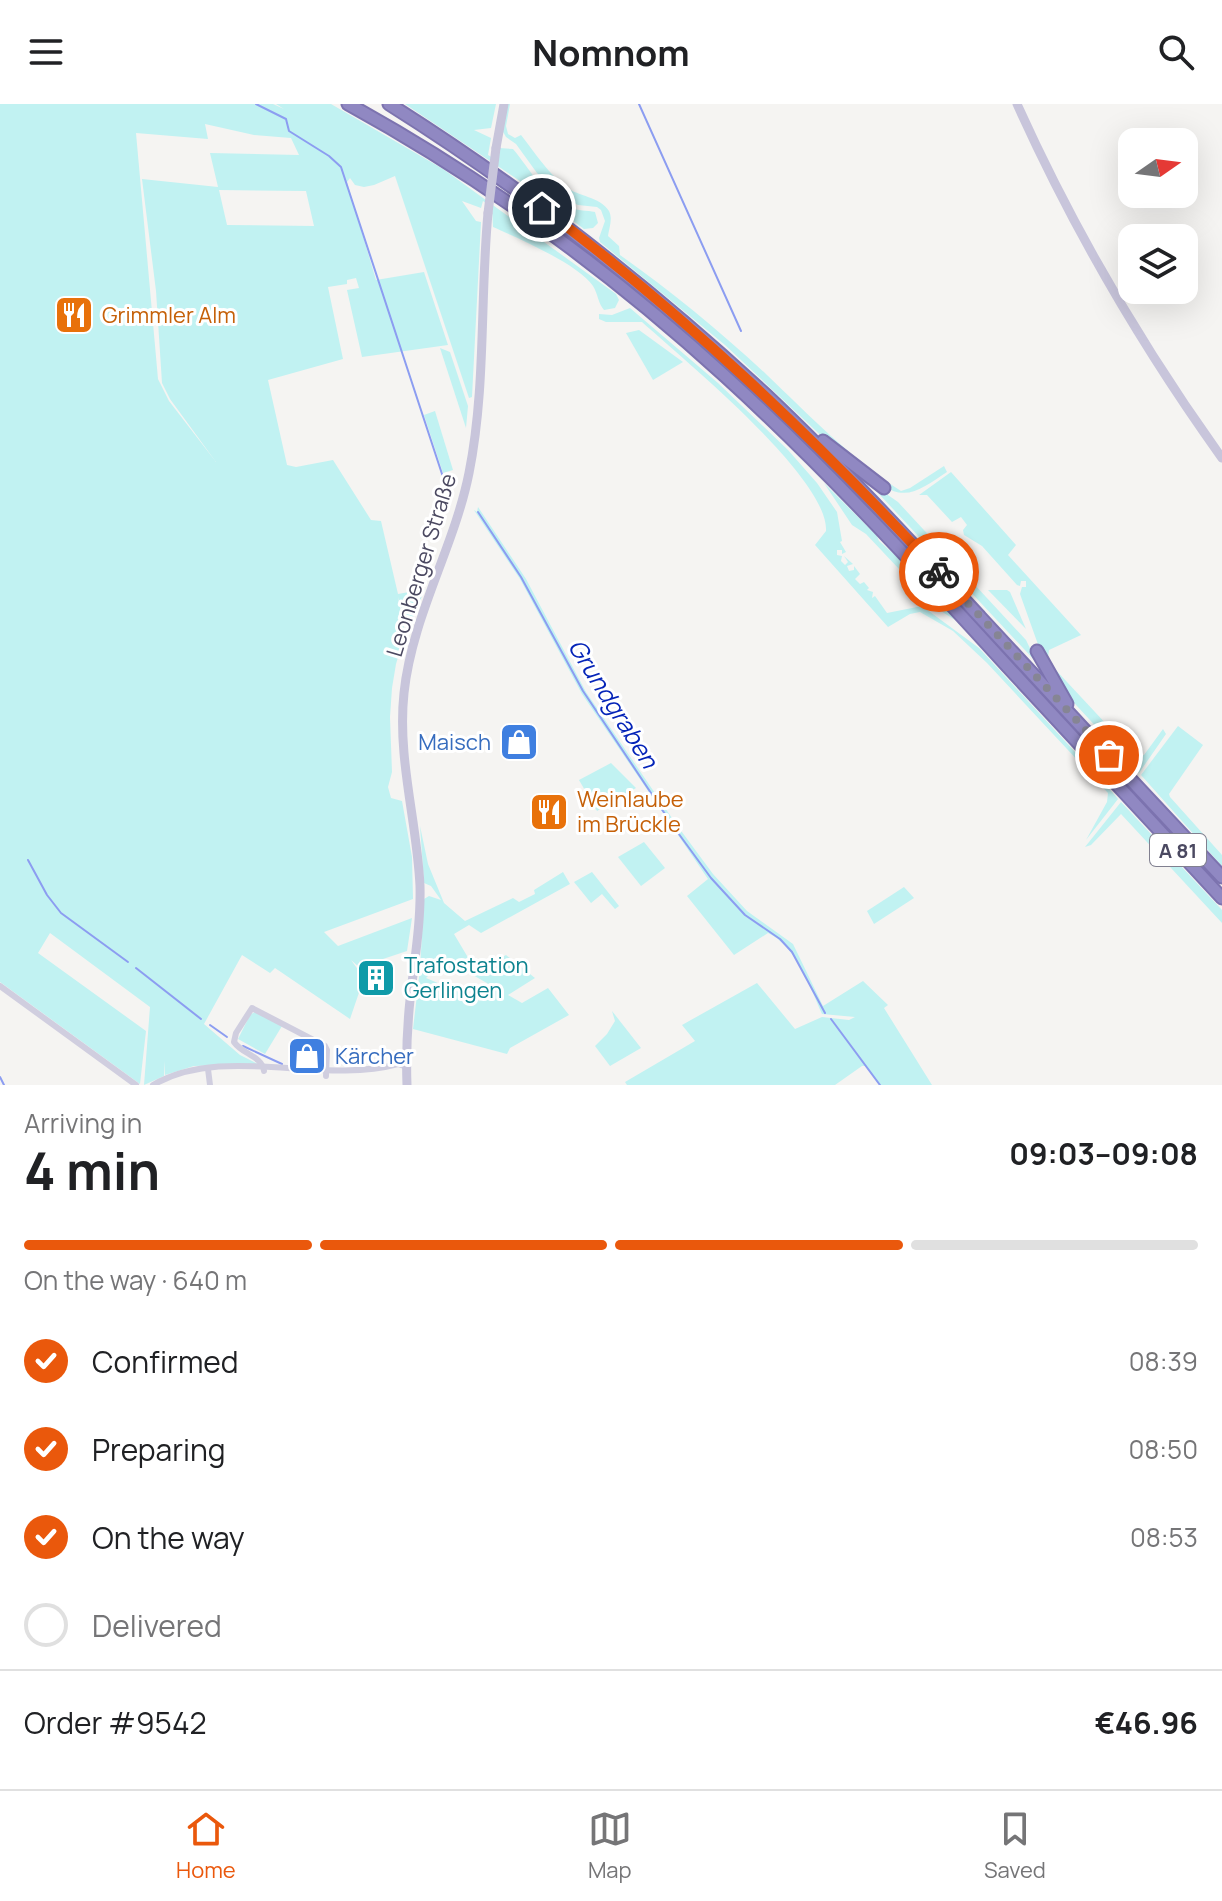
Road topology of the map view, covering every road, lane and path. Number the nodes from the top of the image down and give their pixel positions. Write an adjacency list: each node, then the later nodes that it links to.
1 (348, 104): 5 (highway, A 81)
2 (389, 104): 6 (highway, A 81)
3 (504, 104): 17 (main road, Leonberger Straße, bridge)
4 (1017, 104): 7 (main road)
5 (776, 424): 8 (highway); 12 (highway, A 81)
6 (801, 429): 9 (highway); 13 (highway, A 81)
7 (1222, 458)
8 (812, 471)
9 (884, 488)
10 (970, 636): 12 (highway)
11 (1037, 651): 13 (highway)
12 (1011, 670): 15 (highway, A 81)
13 (1075, 719): 14 (highway, A 81)
14 (1222, 877)
15 (1222, 898)
16 (0, 986): 21 (street)
17 (407, 1067): 20 (street); 24 (main road, Leonberger Straße)
18 (208, 1069): 19 (street); 22 (street); 23 (street)
19 (264, 1071): 20 (street); 20 (street)
20 (326, 1076)
21 (136, 1085)
22 (153, 1085)
23 (210, 1085)
24 (407, 1085)

